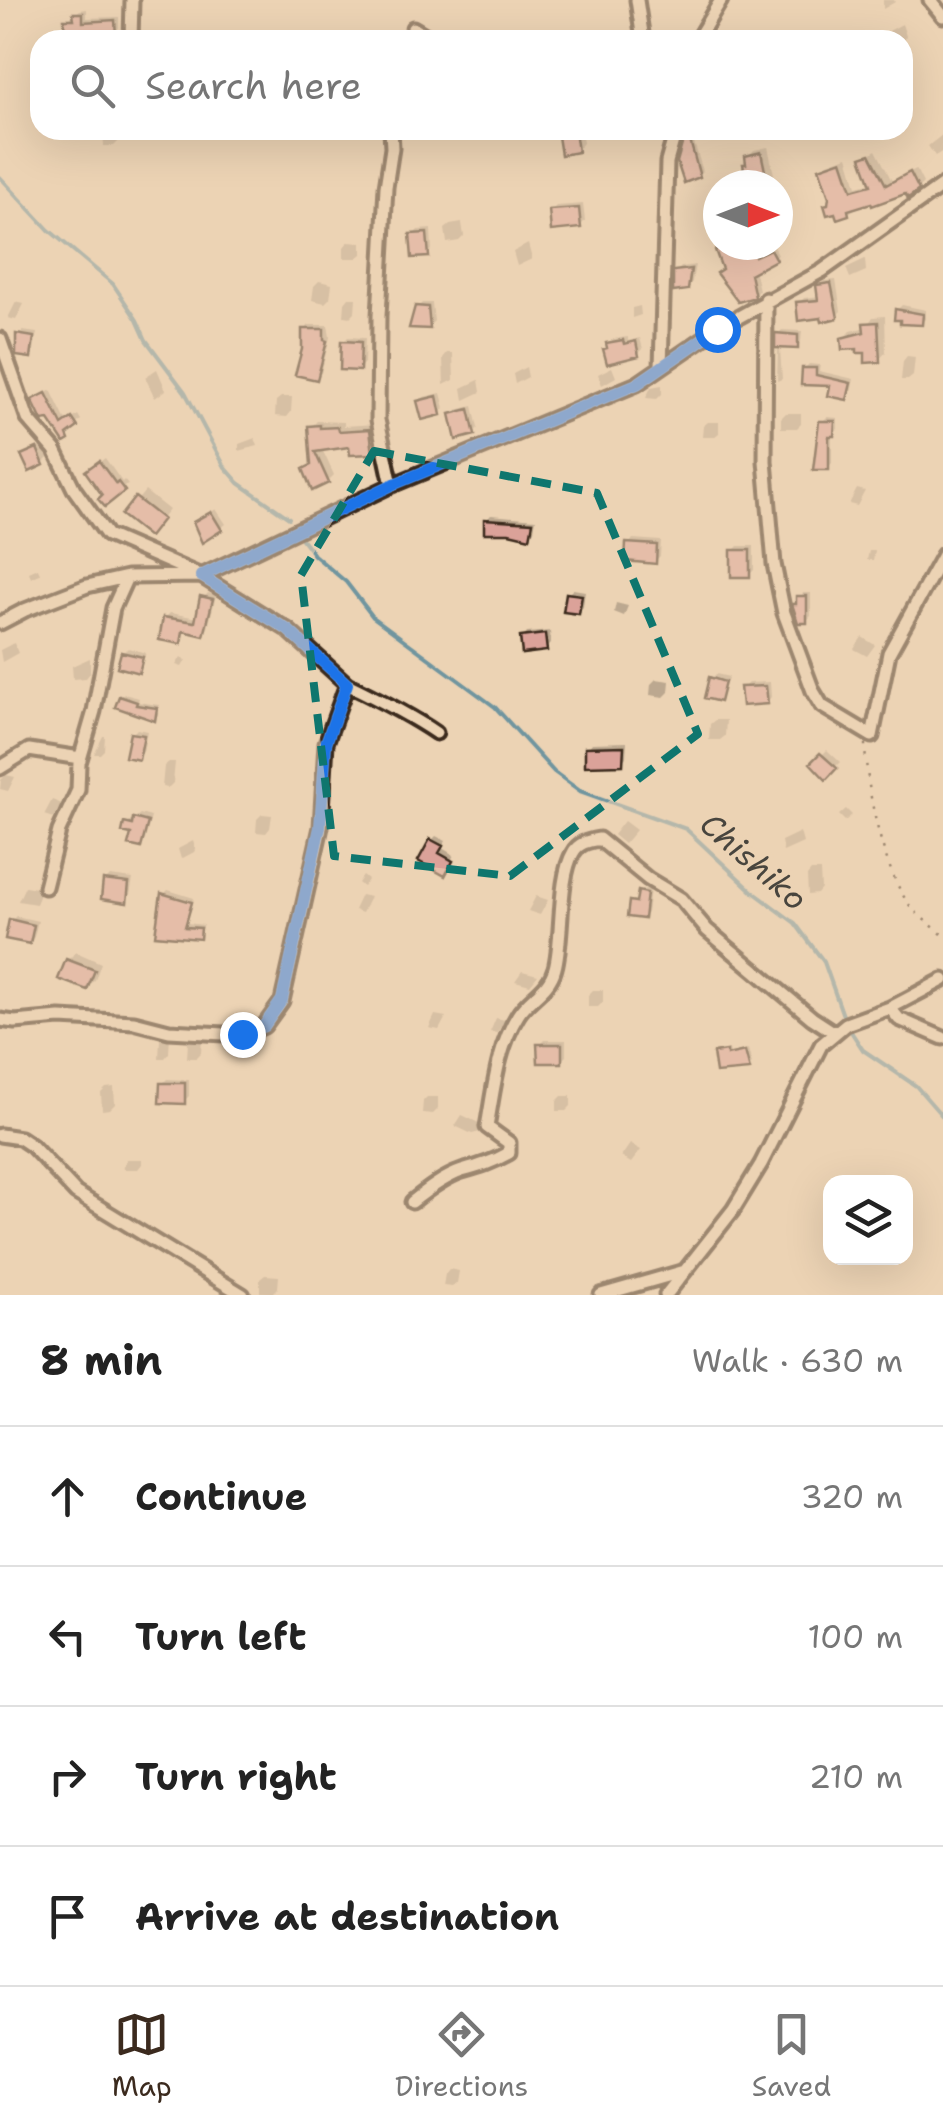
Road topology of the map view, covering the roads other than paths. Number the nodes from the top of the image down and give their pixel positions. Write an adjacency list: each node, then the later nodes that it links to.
1 (132, 0): 7 (street)
2 (637, 0): 9 (street)
3 (721, 0): 10 (street)
4 (930, 0): 5 (street)
5 (943, 16)
6 (413, 28): 8 (street)
7 (131, 30)
8 (416, 30)
9 (641, 30)
10 (704, 30)
11 (391, 140): 17 (street)
12 (673, 140): 16 (street)
13 (943, 185): 14 (street)
14 (766, 300): 16 (street); 18 (street)
15 (0, 339): 19 (street)
16 (661, 367): 17 (street)
17 (392, 485): 19 (street)
18 (943, 555)
19 (201, 576): 20 (street); 22 (street)
20 (127, 578): 21 (street); 24 (street)
21 (0, 622)
22 (347, 684): 23 (street); 29 (street)
23 (436, 734)
24 (80, 758): 25 (street); 26 (street)
25 (0, 768)
26 (45, 887)
27 (943, 980): 28 (street)
28 (890, 1008): 30 (street); 31 (street)
29 (0, 1020)
30 (834, 1033): 33 (street); 34 (street)
31 (943, 1038)
32 (0, 1135): 35 (street)
33 (412, 1202)
34 (685, 1270): 36 (street); 37 (street)
35 (243, 1295)
36 (601, 1295)
37 (666, 1295)

